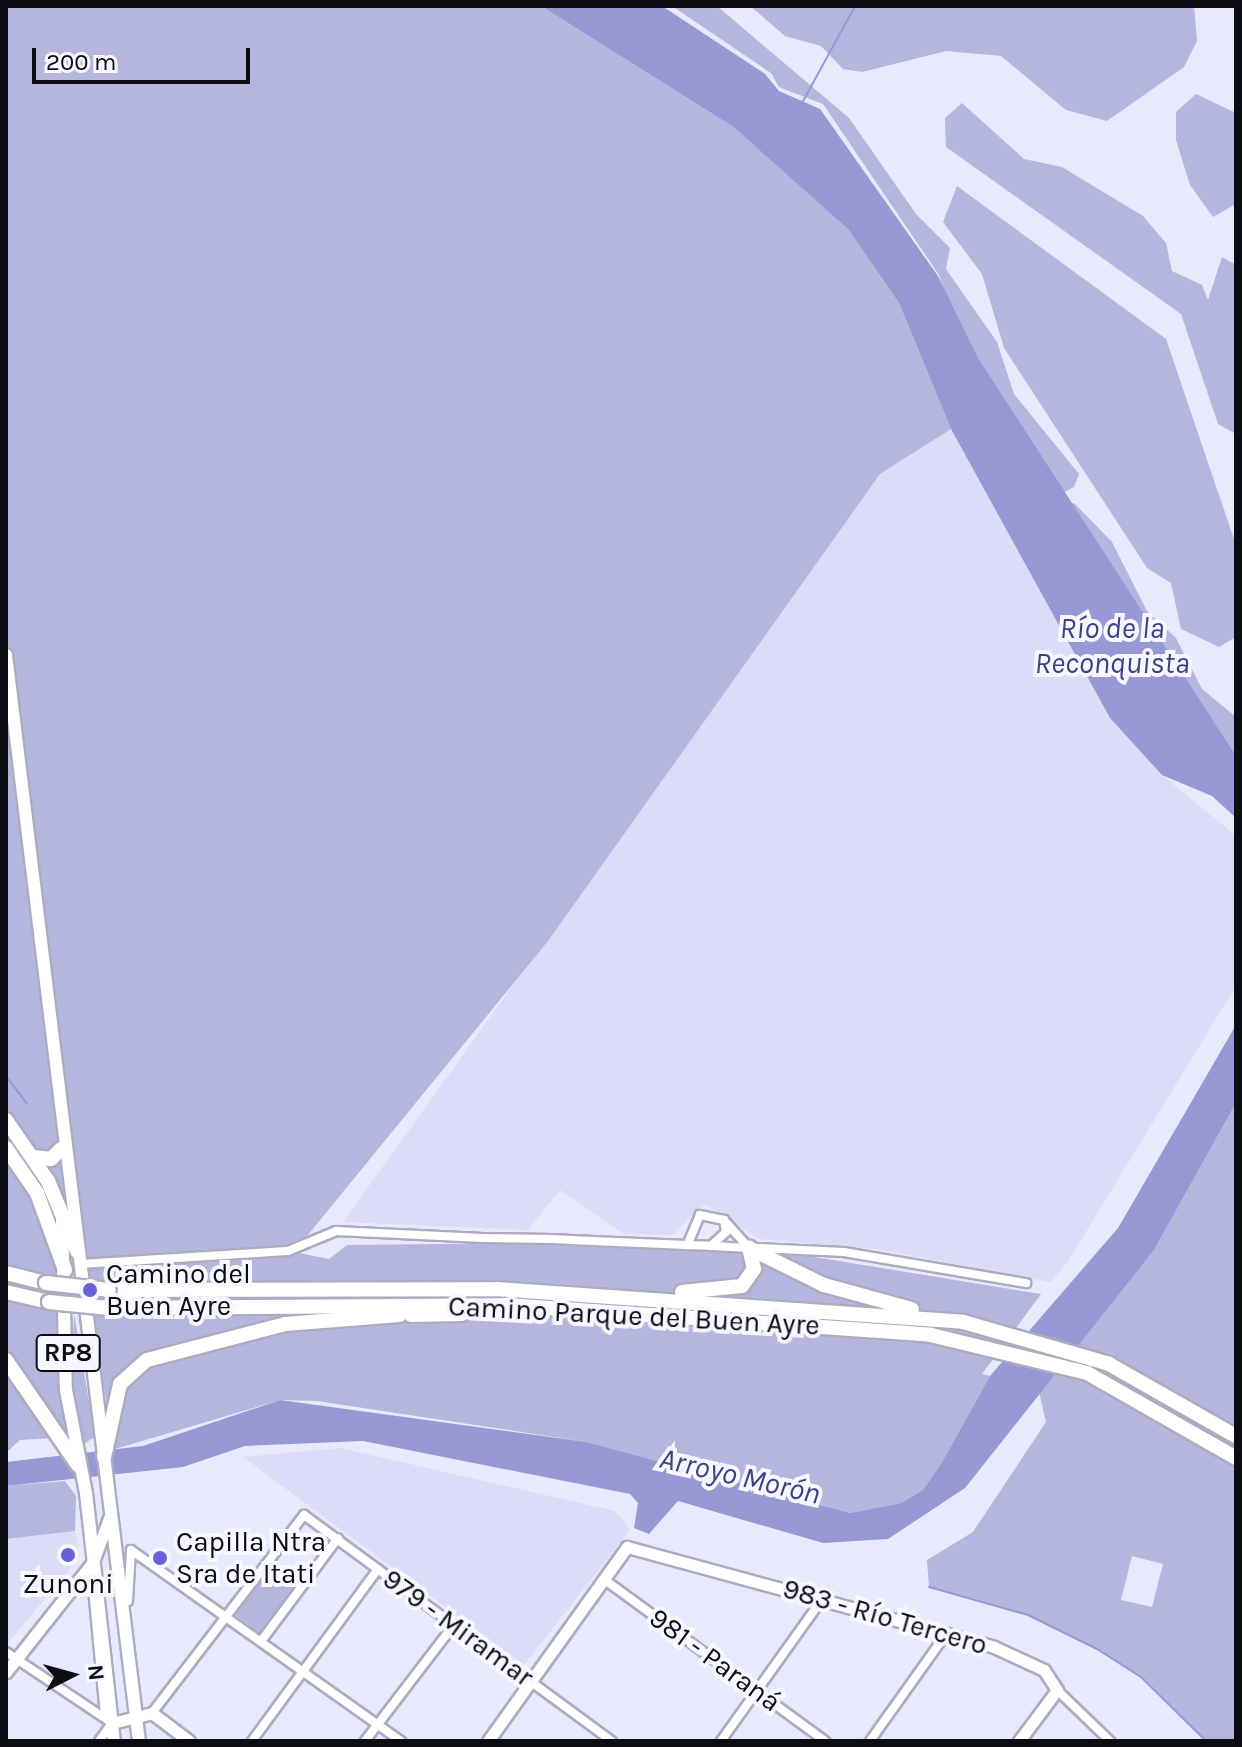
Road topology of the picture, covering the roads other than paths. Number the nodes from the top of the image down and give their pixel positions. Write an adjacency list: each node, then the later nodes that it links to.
1 (6, 655): 4 (main road, RP8)
2 (6, 1120): 5 (highway)
3 (6, 1148): 11 (highway)
4 (61, 1149): 5 (highway); 6 (main road, RP8); 11 (main road, RP8)
5 (34, 1157): 6 (highway)
6 (61, 1209): 11 (highway); 11 (main road, RP8)
7 (724, 1220): 8 (street); 9 (street); 10 (street)
8 (687, 1245): 9 (street); 11 (street)
9 (711, 1246): 10 (street)
10 (749, 1248): 13 (street); 15 (highway); 17 (highway)
11 (74, 1262): 19 (main road, RP8); 21 (main road, RP8)
12 (6, 1273): 15 (highway, Camino Parque del Buen Ayre, bridge)
13 (1026, 1283)
14 (6, 1292): 16 (highway, Camino Parque del Buen Ayre, bridge)
15 (621, 1296): 17 (highway, Camino Parque del Buen Ayre)
16 (602, 1311): 19 (highway); 23 (highway, Camino Parque del Buen Ayre)
17 (963, 1322): 20 (highway, Camino Parque del Buen Ayre)
18 (6, 1360): 21 (highway)
19 (104, 1434): 22 (highway)
20 (1236, 1436)
21 (68, 1438): 24 (highway)
22 (104, 1457): 25 (main road)
23 (1236, 1458)
24 (78, 1465): 27 (main road)
25 (109, 1518): 27 (street); 33 (main road)
26 (338, 1538): 28 (street, 979 - Miramar); 31 (street, 979 - Miramar); 35 (street)
27 (97, 1564): 33 (main road); 36 (street); 44 (main road)
28 (378, 1569): 32 (street, 979 - Miramar); 37 (street)
29 (605, 1580): 30 (street, 983 - Río Tercero); 39 (street); 41 (street, 981 - Paraná)
30 (820, 1602): 34 (street, 983 - Río Tercero); 41 (street)
31 (228, 1615): 35 (street); 42 (street); 43 (street)
32 (453, 1626): 39 (street, 979 - Miramar); 45 (street)
33 (123, 1634): 43 (main road)
34 (946, 1634): 40 (street, 983 - Río Tercero); 57 (street)
35 (262, 1640): 37 (street)
36 (11, 1656): 38 (street); 44 (street)
37 (305, 1671): 45 (street); 50 (street)
38 (6, 1672)
39 (531, 1681): 53 (street); 54 (street, 979 - Miramar)
40 (1057, 1690): 58 (street); 59 (street, 983 - Río Tercero)
41 (758, 1692): 55 (street); 56 (street, 981 - Paraná)
42 (152, 1713): 43 (street); 49 (street)
43 (134, 1714): 44 (street); 48 (main road)
44 (108, 1720): 46 (street); 47 (main road)
45 (378, 1724): 51 (street); 52 (street)
46 (99, 1741)
47 (114, 1741)
48 (139, 1741)
49 (189, 1741)
50 (252, 1741)
51 (365, 1741)
52 (401, 1741)
53 (488, 1741)
54 (612, 1741)
55 (721, 1741)
56 (825, 1741)
57 (870, 1741)
58 (1019, 1741)
59 (1110, 1741)

